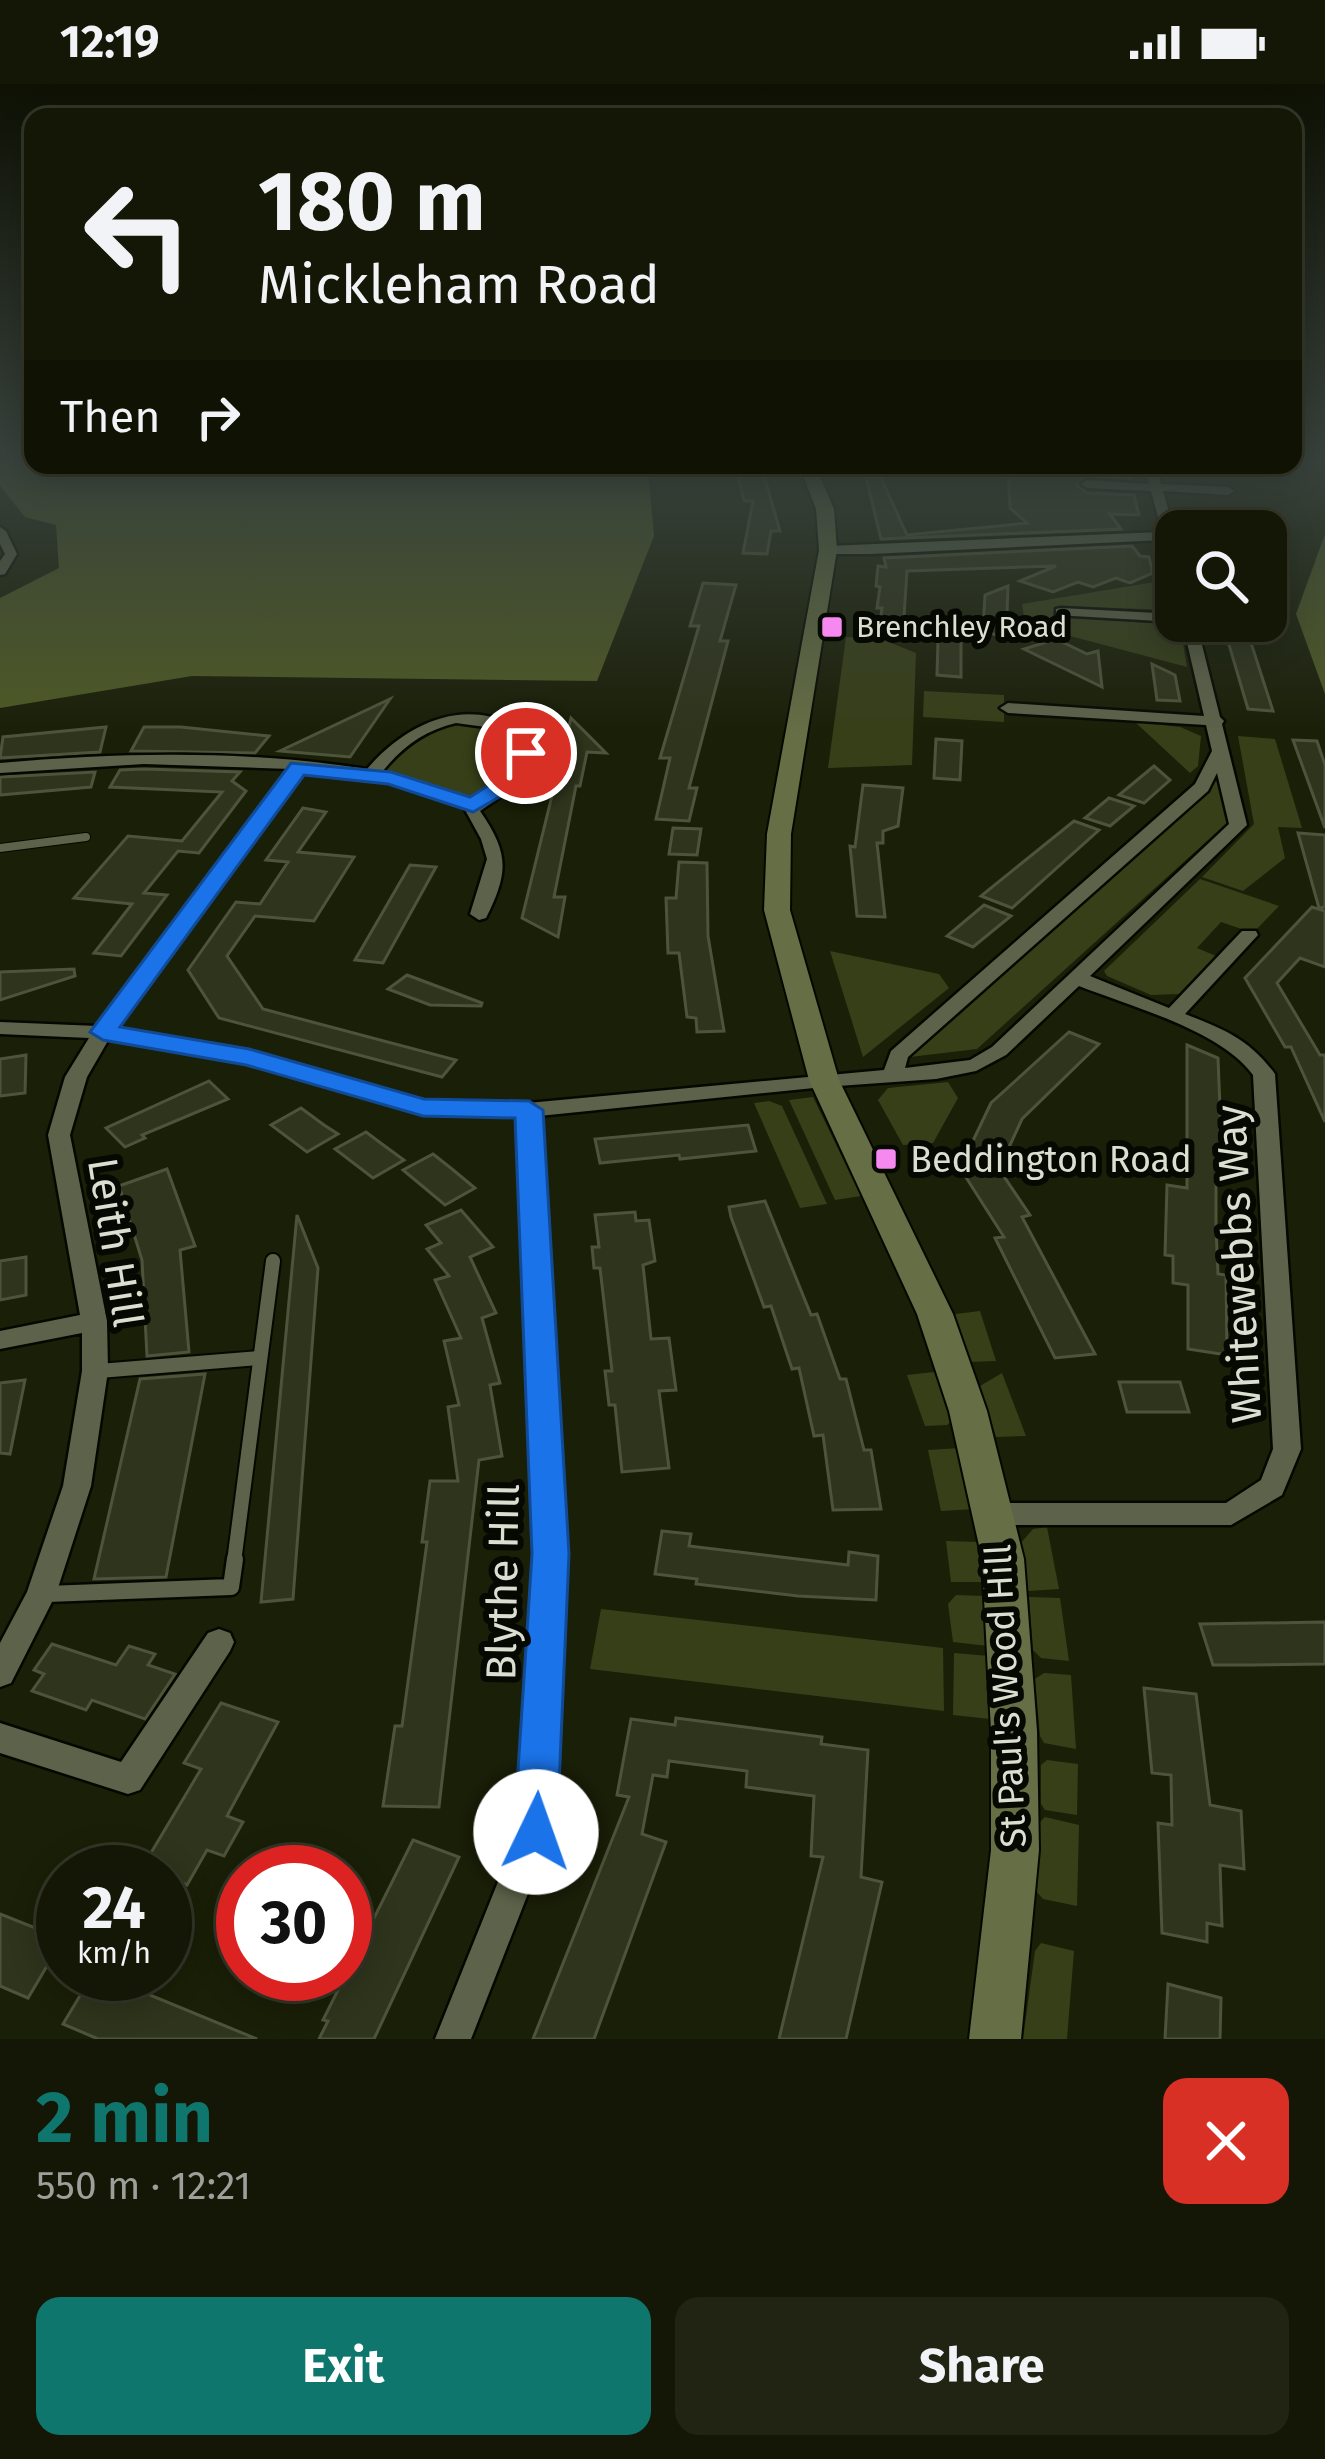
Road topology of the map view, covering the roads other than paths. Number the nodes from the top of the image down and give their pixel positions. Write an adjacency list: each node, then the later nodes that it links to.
1 (828, 552): 21 (street, St Paul's Wood Hill)
2 (1061, 612): 3 (street)
3 (1155, 617)
4 (1195, 642): 6 (street)
5 (1007, 708): 6 (street)
6 (1216, 721): 7 (street)
7 (1222, 748): 16 (street); 20 (street)
8 (0, 768): 9 (street)
9 (298, 768): 10 (street); 19 (street, Leith Hill)
10 (371, 775): 11 (street); 11 (street)
11 (473, 805): 14 (street)
12 (86, 837): 13 (lane)
13 (0, 848)
14 (479, 914)
15 (1249, 934): 17 (street)
16 (1077, 978): 17 (street, Whitewebbs Way); 20 (street)
17 (1172, 1015): 28 (street, Whitewebbs Way)
18 (0, 1028): 19 (street)
19 (103, 1032): 22 (street); 24 (street, Leith Hill)
20 (893, 1076): 21 (street)
21 (824, 1080): 22 (street); 28 (street, St Paul's Wood Hill)
22 (529, 1110): 33 (street, Blythe Hill)
23 (273, 1261): 26 (lane)
24 (94, 1321): 25 (street); 27 (street, Leith Hill)
25 (0, 1340)
26 (260, 1358): 27 (lane); 29 (lane)
27 (95, 1371): 29 (street, Leith Hill)
28 (994, 1514): 34 (street, St Paul's Wood Hill)
29 (40, 1594): 31 (street, Leith Hill)
30 (219, 1642): 32 (street)
31 (0, 1673)
32 (0, 1738)
33 (453, 2039)
34 (995, 2039)

